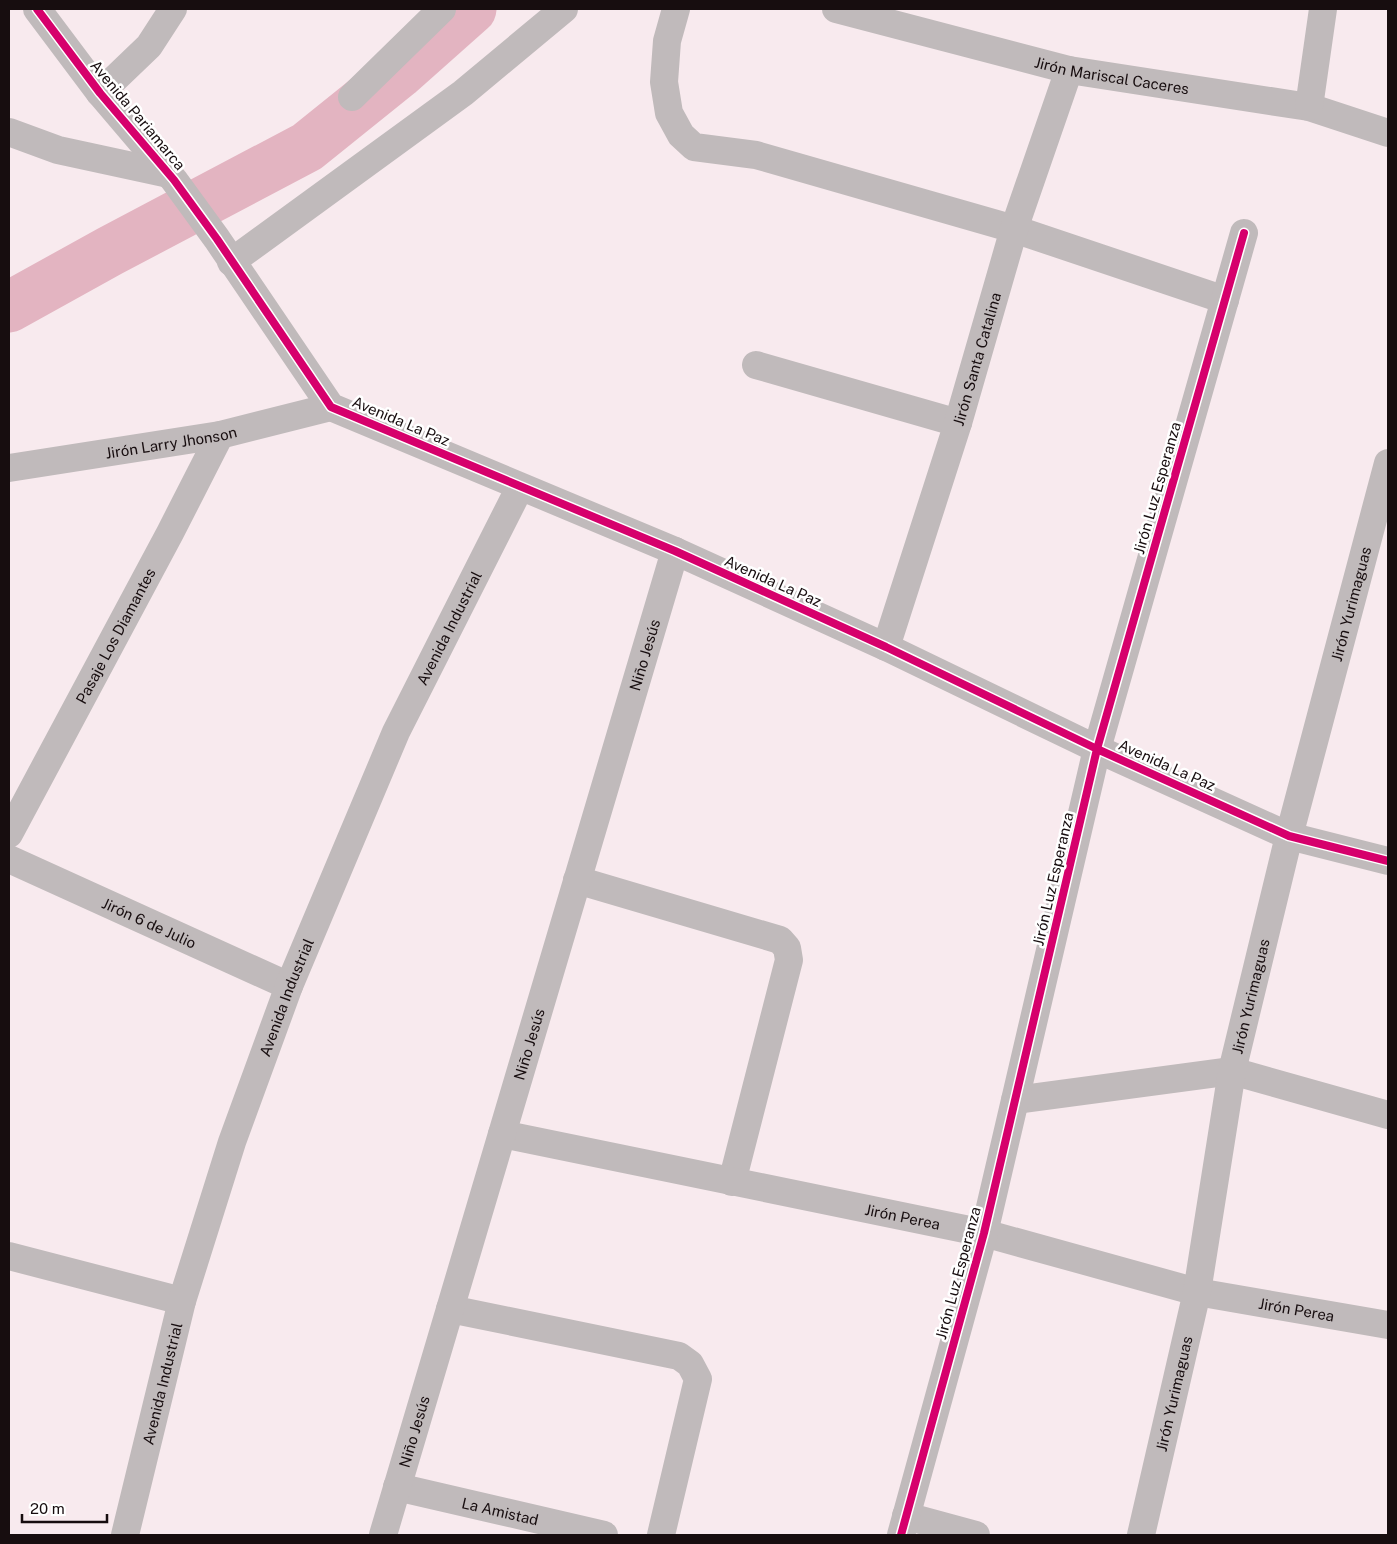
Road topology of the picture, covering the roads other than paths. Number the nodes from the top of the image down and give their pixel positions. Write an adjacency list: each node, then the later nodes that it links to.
1 (37, 9): 9 (street, Avenida Pariamarca)
2 (173, 9): 9 (street)
3 (442, 9): 10 (street)
4 (564, 9): 18 (street)
5 (676, 9): 15 (street)
6 (836, 9): 8 (street, Jirón Mariscal Caceres)
7 (1323, 9): 11 (street)
8 (1069, 70): 11 (street, Jirón Mariscal Caceres); 15 (street, Jirón Santa Catalina)
9 (100, 93): 14 (street, Avenida Pariamarca)
10 (352, 96)
11 (1309, 107): 13 (street, Jirón Mariscal Caceres)
12 (9, 132): 14 (street)
13 (1388, 133)
14 (172, 177): 17 (street, Avenida Pariamarca)
15 (1014, 229): 19 (street); 22 (street, Jirón Santa Catalina)
16 (1244, 233): 19 (street, Jirón Luz Esperanza)
17 (217, 239): 18 (street, Avenida La Paz)
18 (231, 262): 21 (street, Avenida La Paz)
19 (1225, 300): 29 (street, Jirón Luz Esperanza)
20 (756, 365): 22 (street)
21 (331, 407): 23 (street, Jirón Larry Jhonson); 26 (street, Avenida La Paz)
22 (958, 423): 28 (street, Jirón Santa Catalina)
23 (220, 435): 25 (street, Jirón Larry Jhonson); 30 (street, Pasaje Los Diamantes)
24 (1388, 463): 31 (street, Jirón Yurimaguas)
25 (9, 468)
26 (520, 487): 27 (street, Avenida La Paz); 35 (street, Avenida Industrial)
27 (675, 551): 28 (street, Avenida La Paz); 34 (street, Niño Jesús)
28 (886, 647): 29 (street, Avenida La Paz)
29 (1097, 749): 31 (street, Avenida La Paz); 37 (street, Jirón Luz Esperanza)
30 (9, 834)
31 (1289, 836): 33 (street, Avenida La Paz); 36 (street, Jirón Yurimaguas)
32 (9, 859): 35 (street, Jirón 6 de Julio)
33 (1388, 861)
34 (577, 880): 39 (street, Niño Jesús); 40 (street)
35 (288, 986): 44 (street, Avenida Industrial)
36 (1232, 1071): 37 (street); 38 (street); 43 (street, Jirón Yurimaguas)
37 (1015, 1100): 41 (street, Jirón Luz Esperanza)
38 (1388, 1115)
39 (502, 1134): 40 (street, Jirón Perea); 45 (street, Niño Jesús)
40 (732, 1182): 41 (street, Jirón Perea)
41 (984, 1233): 43 (street, Jirón Perea); 48 (street, Jirón Luz Esperanza)
42 (9, 1256): 44 (street)
43 (1197, 1292): 46 (street, Jirón Perea); 54 (street, Jirón Yurimaguas)
44 (182, 1301): 49 (street, Avenida Industrial)
45 (450, 1309): 47 (street, Niño Jesús); 52 (street)
46 (1388, 1325)
47 (397, 1487): 50 (street, Niño Jesús); 51 (street, La Amistad)
48 (904, 1526): 53 (street)
49 (125, 1535)
50 (383, 1535)
51 (604, 1535)
52 (661, 1535)
53 (976, 1535)
54 (1140, 1535)

